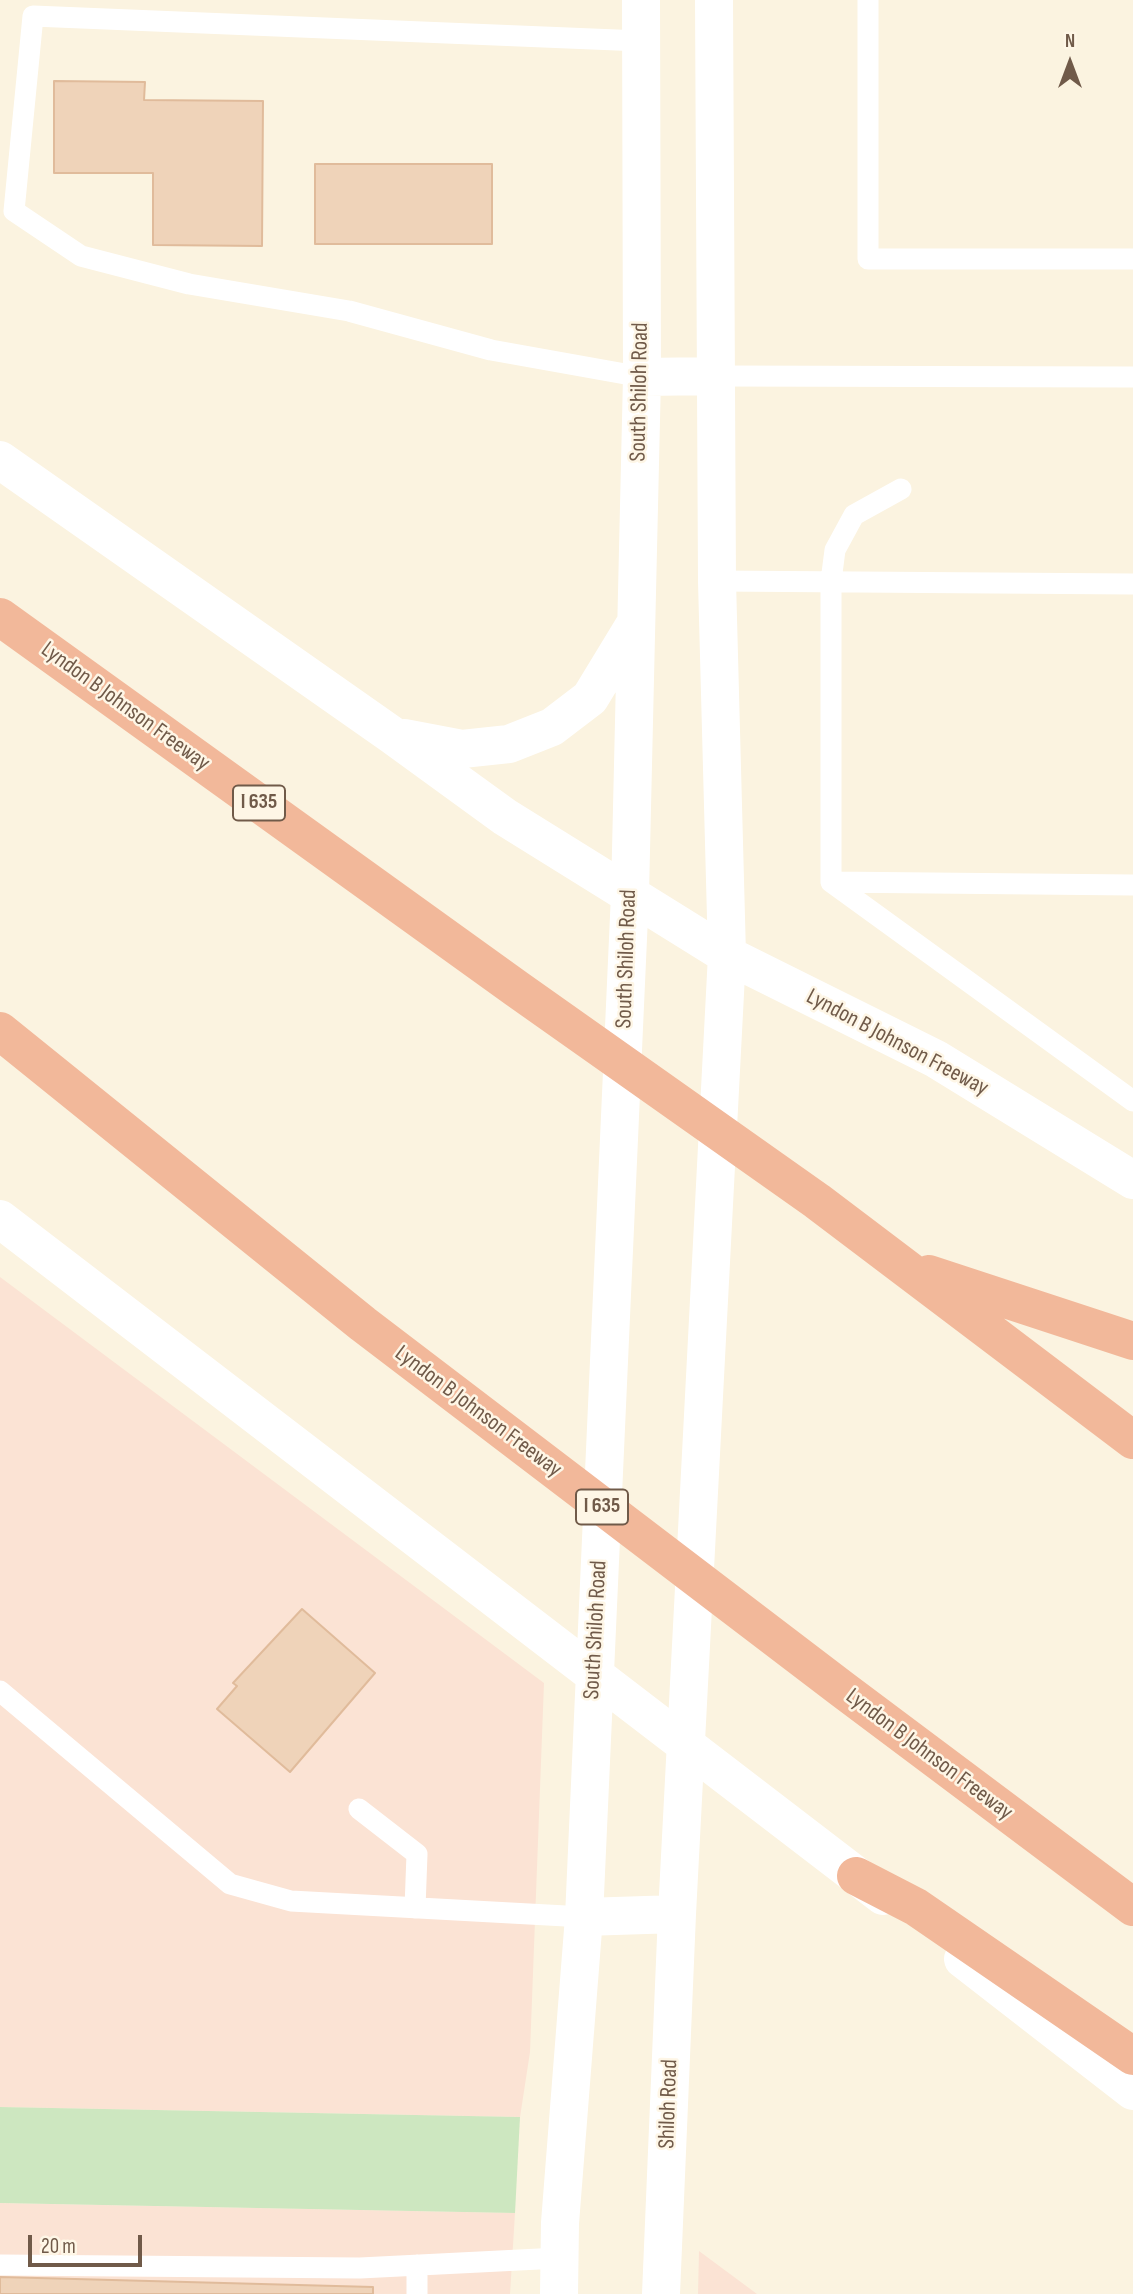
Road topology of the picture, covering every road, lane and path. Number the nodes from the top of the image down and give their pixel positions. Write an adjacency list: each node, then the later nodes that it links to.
1 (641, 0): 4 (main road, South Shiloh Road)
2 (714, 0): 6 (main road)
3 (868, 0): 5 (lane)
4 (641, 41): 7 (main road, South Shiloh Road); 7 (lane)
5 (1133, 259)
6 (716, 376): 7 (main road); 8 (lane); 11 (main road)
7 (642, 377): 15 (main road, South Shiloh Road)
8 (1133, 377)
9 (0, 460): 16 (main road, Lyndon B Johnson Freeway)
10 (901, 489): 12 (lane)
11 (717, 581): 12 (lane); 20 (main road)
12 (831, 581): 13 (lane); 17 (lane)
13 (1133, 584)
14 (0, 617): 25 (highway, Lyndon B Johnson Freeway / I 635)
15 (636, 622): 16 (main road); 19 (main road, South Shiloh Road)
16 (392, 735): 19 (main road, Lyndon B Johnson Freeway)
17 (831, 882): 18 (lane); 22 (lane)
18 (1133, 885)
19 (630, 894): 20 (main road, Lyndon B Johnson Freeway); 34 (main road, South Shiloh Road)
20 (727, 955): 23 (main road, Lyndon B Johnson Freeway); 33 (main road)
21 (0, 1031): 31 (highway, Lyndon B Johnson Freeway / I 635)
22 (1133, 1101)
23 (1132, 1179)
24 (0, 1219): 30 (main road)
25 (898, 1264): 26 (highway); 27 (highway, Lyndon B Johnson Freeway / I 635)
26 (1133, 1341)
27 (1133, 1440)
28 (0, 1691): 32 (lane)
29 (359, 1809): 32 (lane)
30 (856, 1875): 35 (highway); 36 (main road)
31 (1133, 1907)
32 (415, 1908): 34 (lane)
33 (677, 1914): 34 (main road); 41 (main road, Shiloh Road)
34 (584, 1917): 39 (main road)
35 (1133, 2056)
36 (1133, 2091)
37 (0, 2265): 38 (lane)
38 (417, 2265): 39 (lane); 40 (lane)
39 (559, 2276)
40 (417, 2294)
41 (661, 2294)

